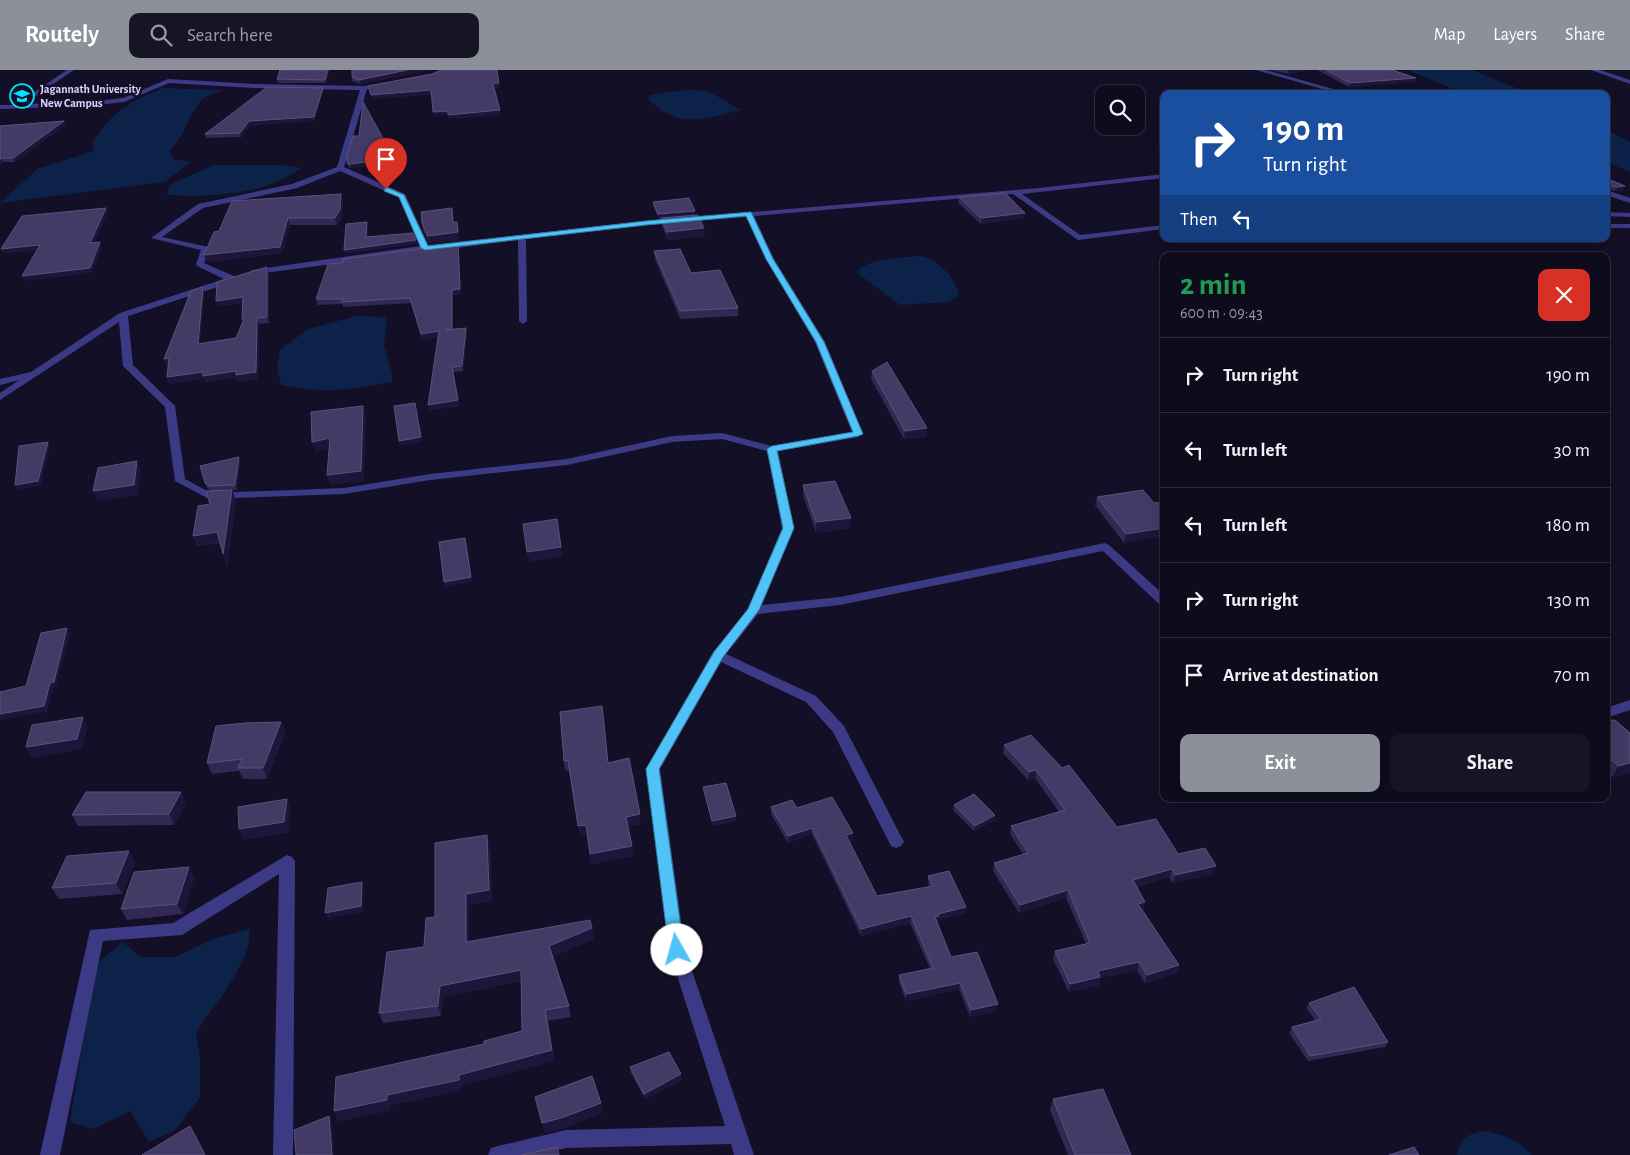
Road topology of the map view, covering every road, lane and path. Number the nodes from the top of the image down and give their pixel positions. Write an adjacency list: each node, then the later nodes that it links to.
1 (71, 70): 9 (street)
2 (1259, 70): 7 (street)
3 (1594, 70): 5 (street)
4 (393, 82): 6 (street)
5 (1630, 82)
6 (364, 88): 9 (street); 10 (street)
7 (1333, 90)
8 (0, 107): 9 (street)
9 (14, 107)
10 (340, 168): 22 (street); 23 (street)
11 (1160, 176): 12 (street)
12 (1015, 192): 15 (street); 20 (street)
13 (1610, 194): 14 (street)
14 (1630, 201)
15 (749, 214): 21 (street); 29 (street)
16 (1610, 214): 17 (street)
17 (1630, 216)
18 (1610, 226): 19 (street)
19 (1630, 226)
20 (1160, 228)
21 (522, 238): 22 (street); 25 (street)
22 (425, 248): 23 (street)
23 (232, 280): 24 (street)
24 (123, 315): 26 (street); 29 (street)
25 (523, 321)
26 (34, 374): 27 (street); 28 (street)
27 (0, 382)
28 (0, 397)
29 (772, 449): 31 (street)
30 (1160, 598): 31 (street)
31 (754, 610): 32 (street)
32 (718, 655): 35 (street); 36 (street)
33 (1630, 705): 34 (street)
34 (1610, 712)
35 (896, 842)
36 (737, 1135): 39 (street); 40 (street)
37 (50, 1155): 38 (street)
38 (283, 1155)
39 (498, 1155)
40 (744, 1155)

